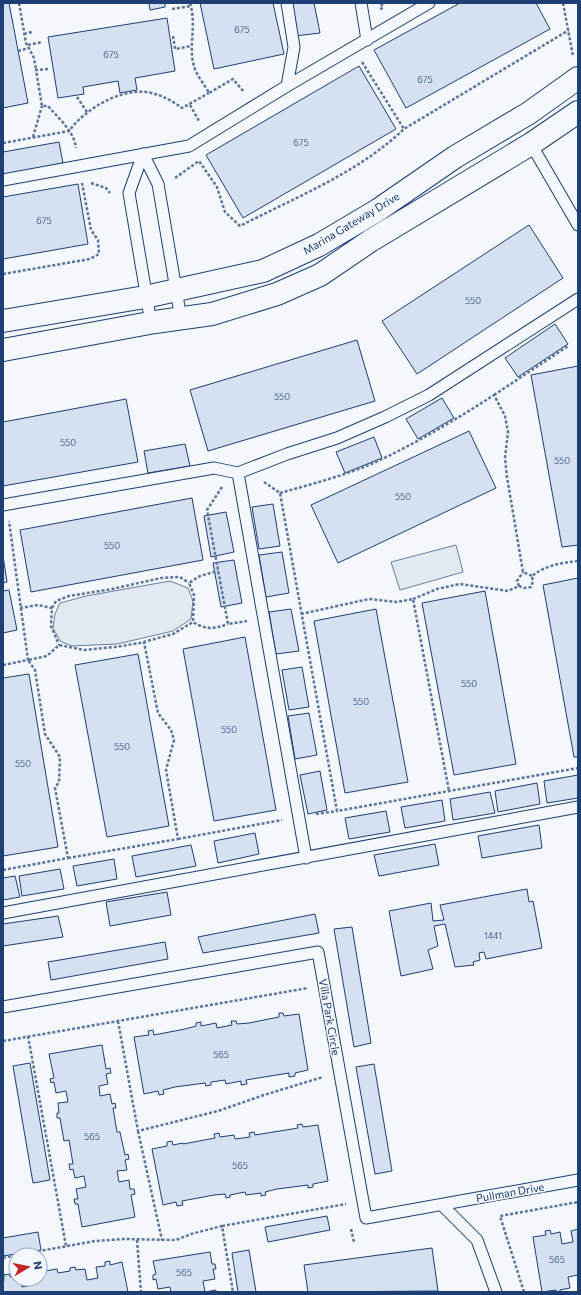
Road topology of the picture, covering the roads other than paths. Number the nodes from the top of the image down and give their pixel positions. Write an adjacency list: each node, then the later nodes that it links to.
1 (287, 3): 6 (lane)
2 (361, 3): 4 (lane)
3 (429, 3): 4 (lane)
4 (367, 40): 6 (lane)
5 (576, 70): 12 (street, Marina Gateway Drive)
6 (287, 86): 9 (lane)
7 (578, 112): 8 (street)
8 (531, 144): 11 (lane); 15 (street)
9 (143, 154): 10 (lane); 12 (lane); 13 (lane)
10 (3, 180)
11 (578, 225)
12 (176, 290): 13 (street, Marina Gateway Drive); 15 (lane)
13 (145, 297): 16 (street, Marina Gateway Drive); 17 (lane)
14 (578, 299): 19 (lane)
15 (181, 318): 17 (street)
16 (3, 321)
17 (151, 323): 18 (street)
18 (3, 350)
19 (239, 471): 20 (lane); 22 (lane)
20 (5, 505)
21 (578, 808): 22 (lane)
22 (306, 858): 23 (lane)
23 (3, 913)
24 (3, 1007): 26 (lane, Villa Park Circle)
25 (578, 1180): 26 (lane, Pullman Drive)
26 (443, 1206): 27 (lane)
27 (496, 1292)

